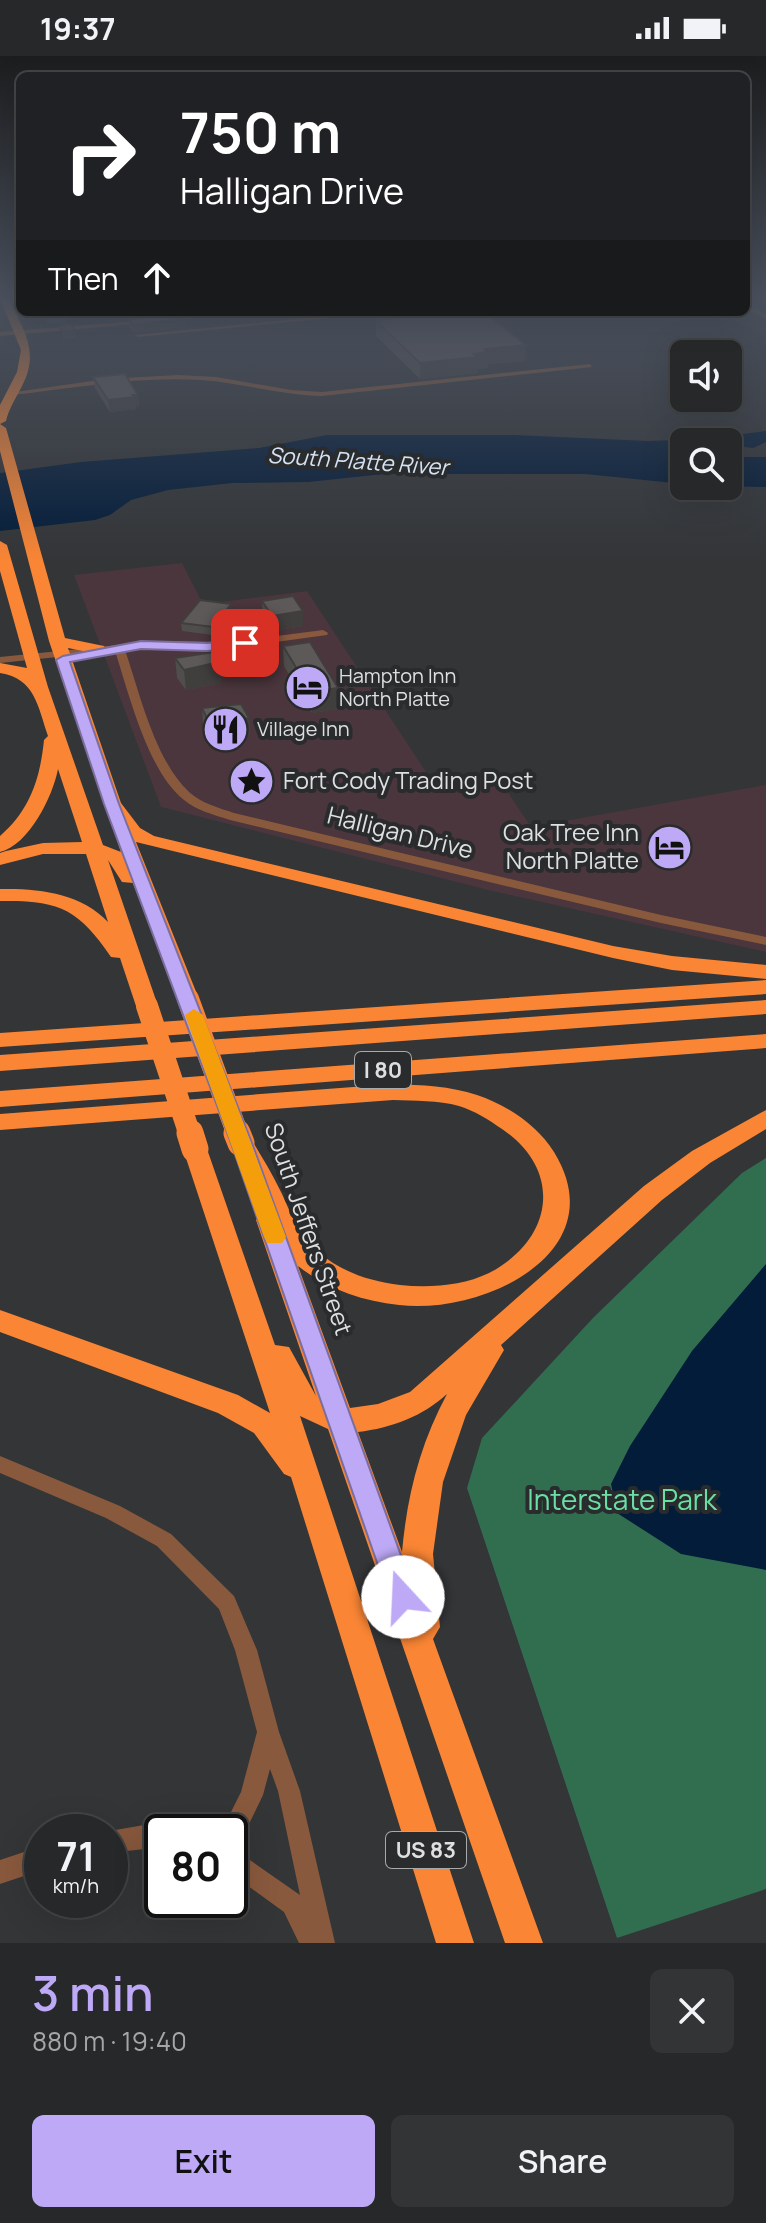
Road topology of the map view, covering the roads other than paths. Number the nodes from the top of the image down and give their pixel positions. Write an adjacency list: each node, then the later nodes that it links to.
1 (16, 386): 5 (highway)
2 (85, 386): 5 (street)
3 (250, 386): 4 (street)
4 (398, 386)
5 (12, 393): 6 (highway)
6 (0, 421)
7 (0, 428): 13 (highway, South Jeffers Street / US 83)
8 (0, 545): 9 (highway, US 83)
9 (26, 633): 14 (highway, US 83); 15 (highway)
10 (323, 633): 12 (street)
11 (98, 649): 12 (street); 13 (highway)
12 (119, 649): 13 (street); 24 (street, Halligan Drive)
13 (60, 651): 14 (street); 18 (highway, South Jeffers Street / US 83)
14 (33, 659): 15 (street); 16 (highway, US 83)
15 (1, 664): 16 (highway)
16 (40, 687): 17 (highway, US 83)
17 (53, 727): 19 (highway); 20 (highway, US 83)
18 (112, 804): 23 (highway, South Jeffers Street / US 83); 25 (highway)
19 (0, 846)
20 (94, 850): 21 (highway); 23 (highway); 27 (highway, US 83)
21 (0, 859)
22 (0, 895): 27 (highway)
23 (160, 930): 35 (highway, South Jeffers Street / US 83, bridge)
24 (766, 941)
25 (766, 972)
26 (766, 987): 29 (highway)
27 (147, 1006): 36 (highway, US 83, bridge)
28 (766, 1007): 31 (highway, I 80)
29 (0, 1040)
30 (766, 1041): 32 (highway, I 80)
31 (0, 1063)
32 (0, 1099)
33 (766, 1118): 38 (highway)
34 (0, 1122): 35 (highway)
35 (241, 1143): 39 (highway, South Jeffers Street / US 83)
36 (237, 1263): 39 (highway); 41 (highway, US 83)
37 (0, 1321): 41 (highway)
38 (506, 1326): 39 (highway); 42 (highway)
39 (338, 1419): 42 (highway, South Jeffers Street / US 83)
40 (0, 1464): 43 (street)
41 (310, 1488): 50 (highway, US 83)
42 (435, 1686): 51 (highway, South Jeffers Street / US 83)
43 (268, 1732): 44 (street); 49 (street)
44 (242, 1814)
45 (24, 1864): 46 (street)
46 (0, 1872)
47 (248, 1872): 48 (street)
48 (312, 1943)
49 (323, 1943)
50 (455, 1943)
51 (524, 1943)

